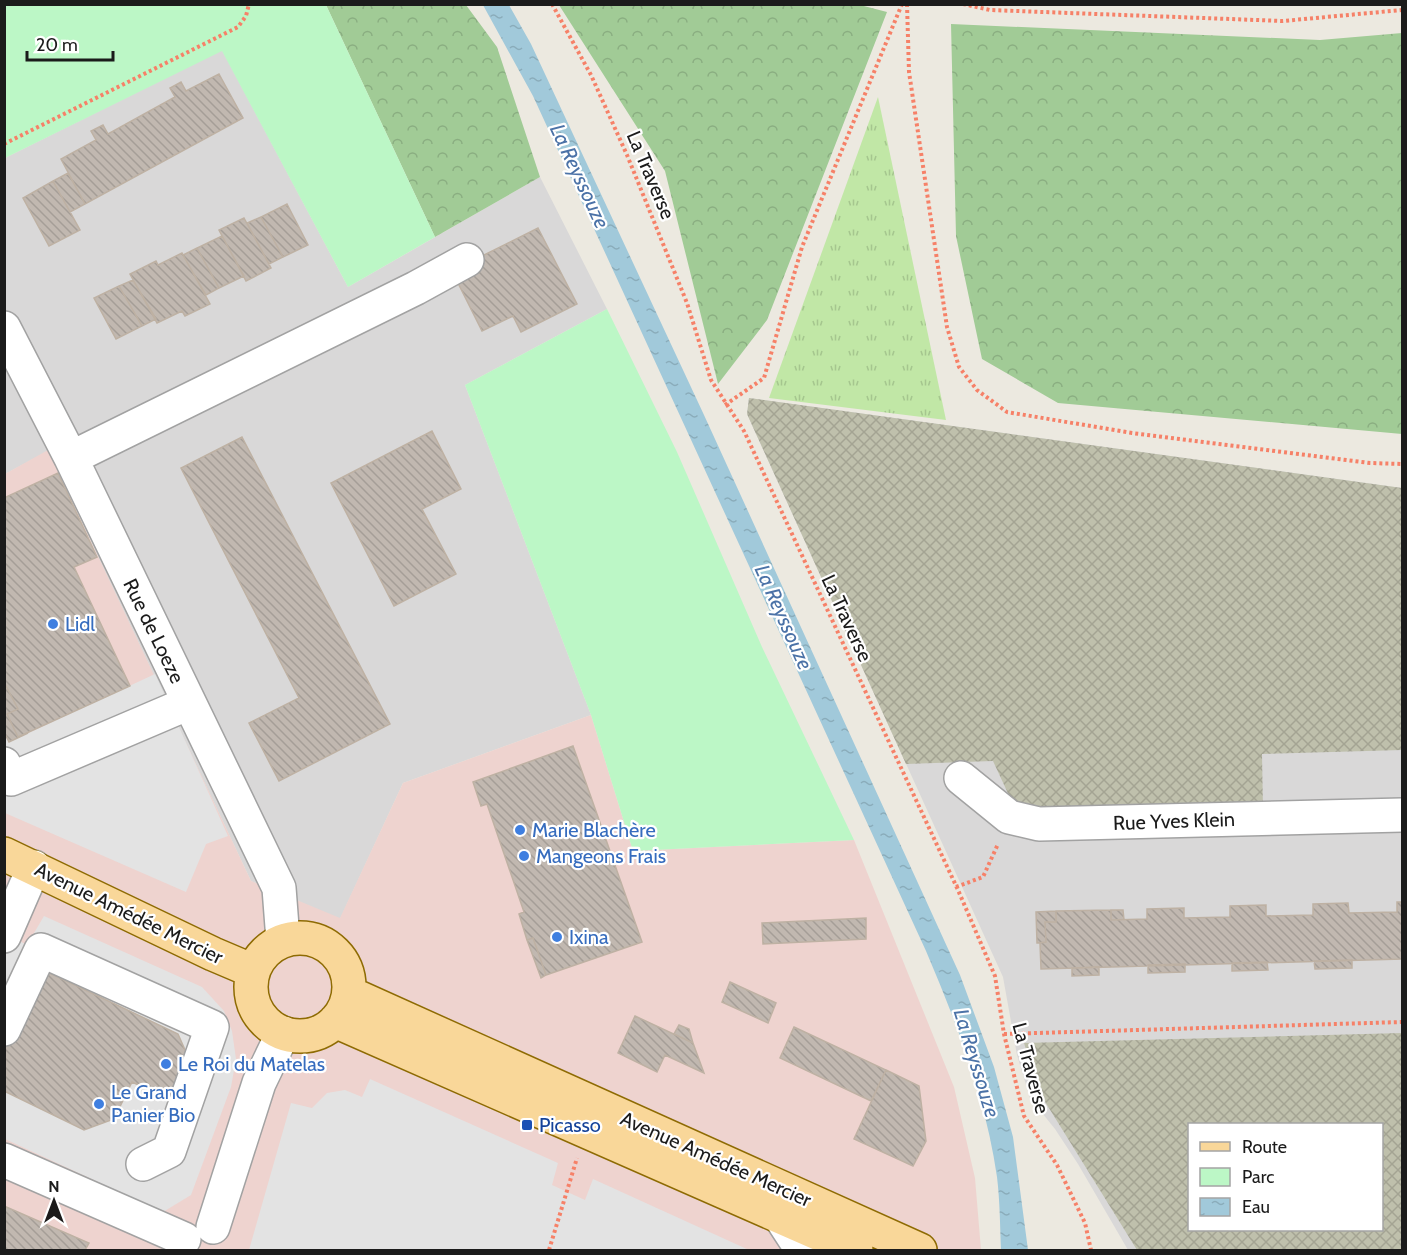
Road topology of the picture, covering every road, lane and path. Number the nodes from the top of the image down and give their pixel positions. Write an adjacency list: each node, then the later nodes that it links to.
1 (249, 4): 7 (path)
2 (552, 4): 10 (path, La Traverse)
3 (902, 4): 10 (path)
4 (907, 4): 12 (path)
5 (963, 4): 6 (path)
6 (1402, 10)
7 (4, 144)
8 (467, 260): 11 (street)
9 (4, 328): 11 (street, Rue de Loeze)
10 (725, 405): 20 (path, La Traverse)
11 (71, 458): 13 (street, Rue de Loeze)
12 (1402, 464)
13 (189, 703): 14 (street); 22 (street, Rue de Loeze)
14 (4, 764)
15 (961, 778): 17 (street, Rue Yves Klein)
16 (1402, 815): 17 (street, Rue Yves Klein)
17 (1010, 817): 20 (path)
18 (4, 854): 19 (main road, Avenue Amédée Mercier)
19 (34, 867): 21 (street); 23 (main road, Avenue Amédée Mercier)
20 (956, 887): 28 (path, La Traverse)
21 (4, 936)
22 (283, 940): 23 (main road); 24 (main road)
23 (253, 971): 27 (main road)
24 (342, 1007): 27 (main road); 32 (main road, Avenue Amédée Mercier); 37 (main road, Avenue Amédée Mercier)
25 (1402, 1022): 28 (path)
26 (4, 1029): 31 (street)
27 (282, 1033): 33 (street)
28 (1004, 1034): 38 (path, La Traverse)
29 (580, 1149): 34 (path)
30 (4, 1160): 33 (street)
31 (143, 1164)
32 (781, 1218): 35 (street); 36 (main road, Avenue Amédée Mercier)
33 (201, 1242)
34 (549, 1251)
35 (802, 1251)
36 (856, 1251)
37 (920, 1251)
38 (1091, 1251)

